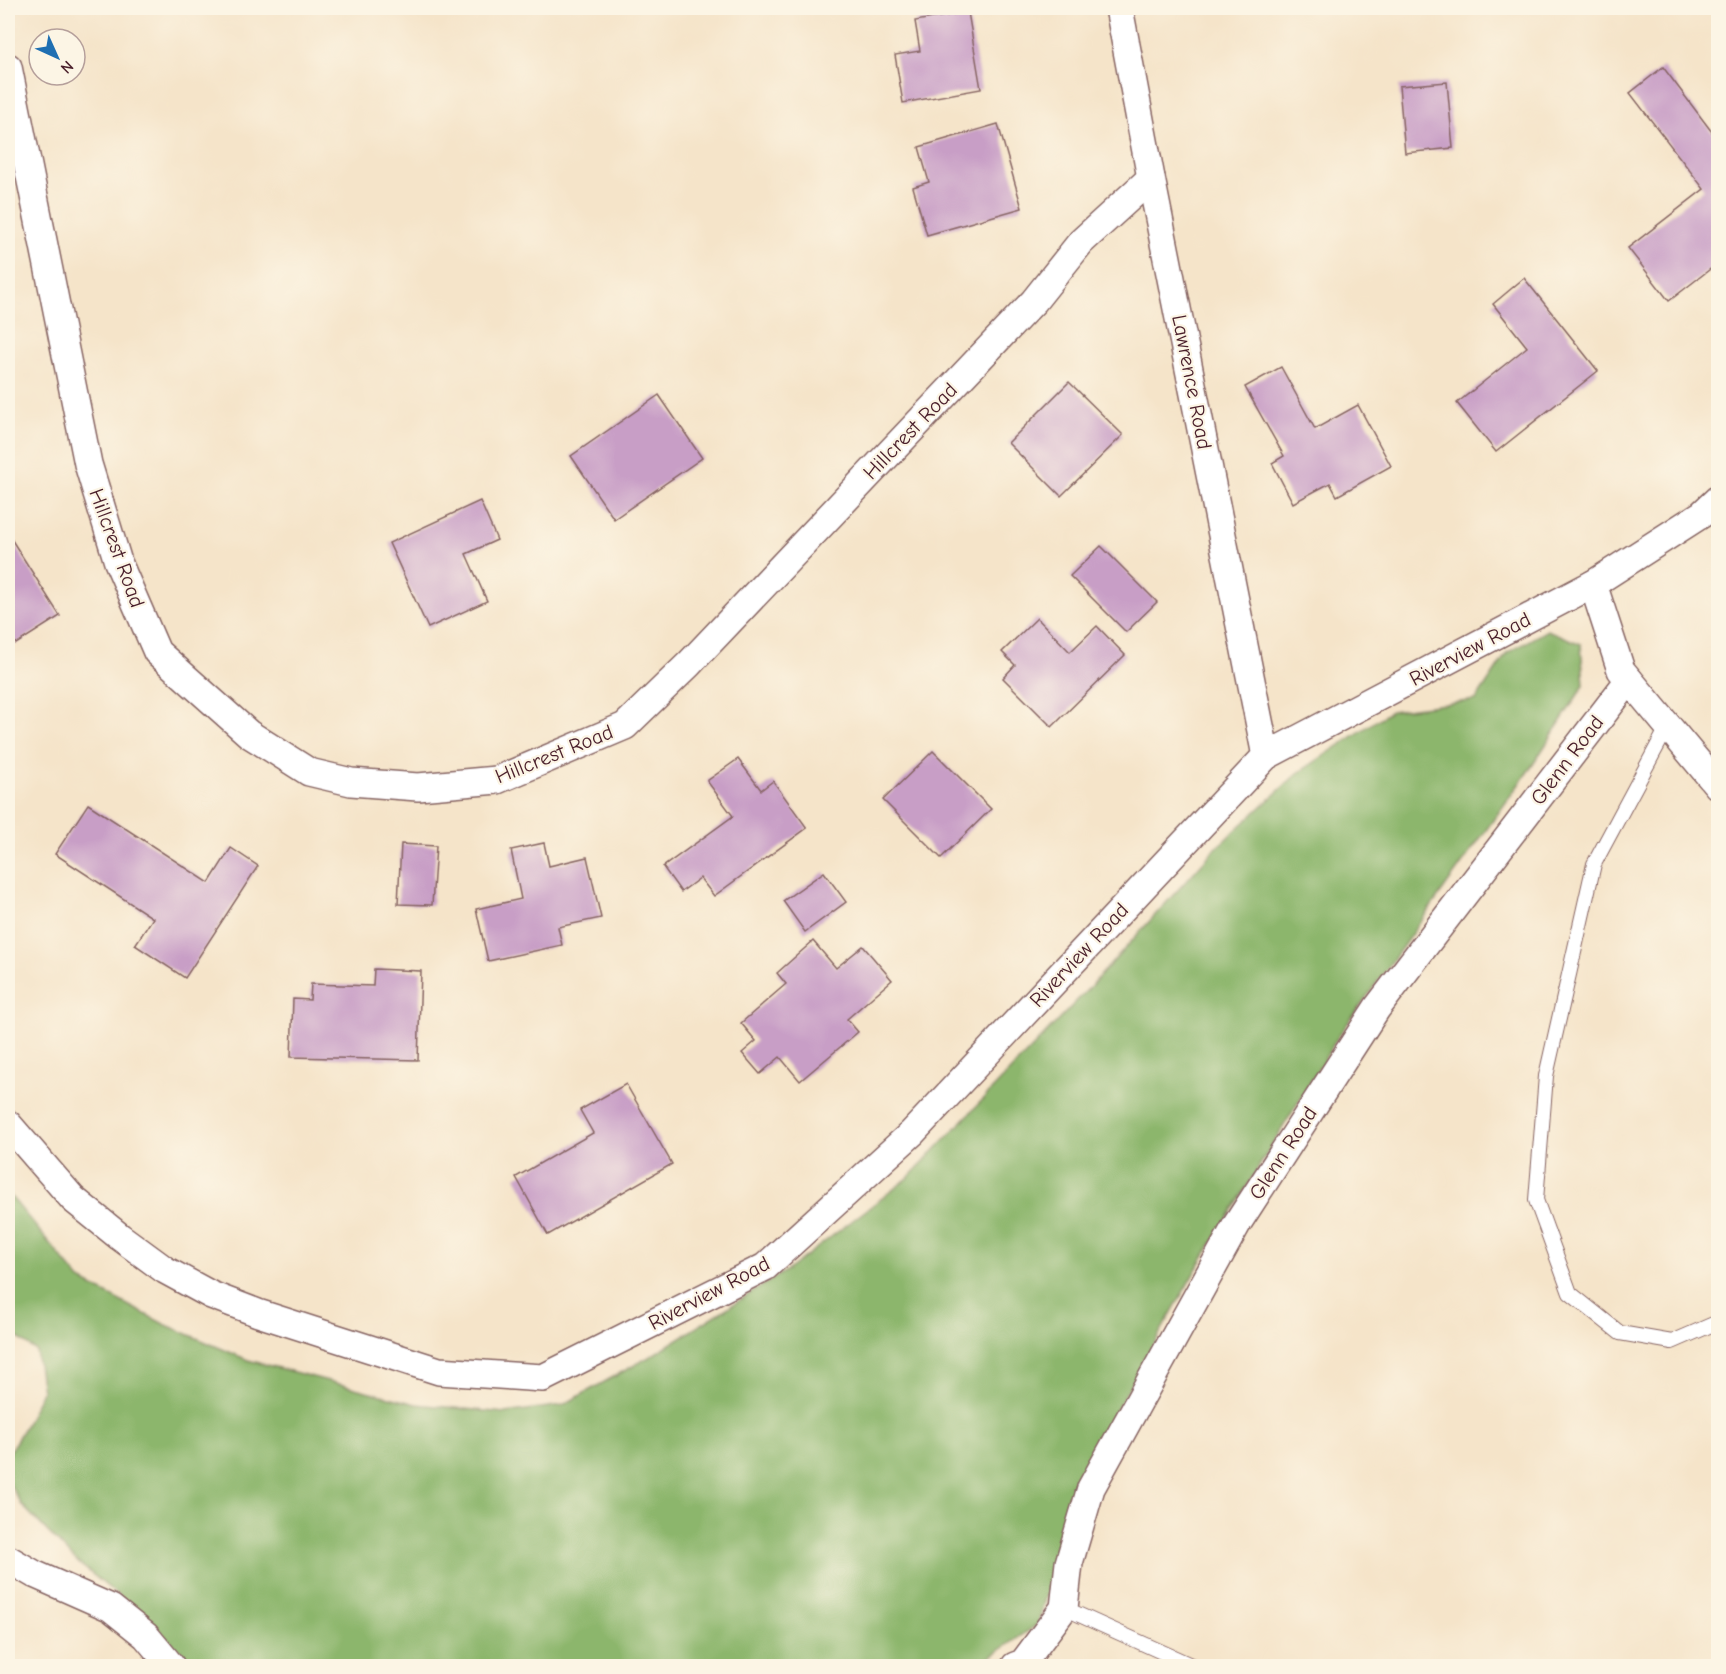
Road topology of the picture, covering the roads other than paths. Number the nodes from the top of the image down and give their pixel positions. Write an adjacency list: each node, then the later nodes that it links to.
1 (1119, 8): 3 (street, Lawrence Road)
2 (8, 67): 3 (street, Hillcrest Road)
3 (1151, 178): 8 (street, Lawrence Road)
4 (1719, 499): 5 (street, Riverview Road)
5 (1593, 584): 6 (street); 8 (street, Riverview Road)
6 (1629, 680): 7 (street); 13 (street, Glenn Road)
7 (1668, 726): 9 (street); 11 (lane)
8 (1266, 756): 10 (street, Riverview Road)
9 (1719, 786)
10 (8, 1124)
11 (1719, 1322)
12 (8, 1559): 14 (street)
13 (1064, 1608): 15 (street); 16 (lane)
14 (171, 1666)
15 (1015, 1666)
16 (1193, 1666)

